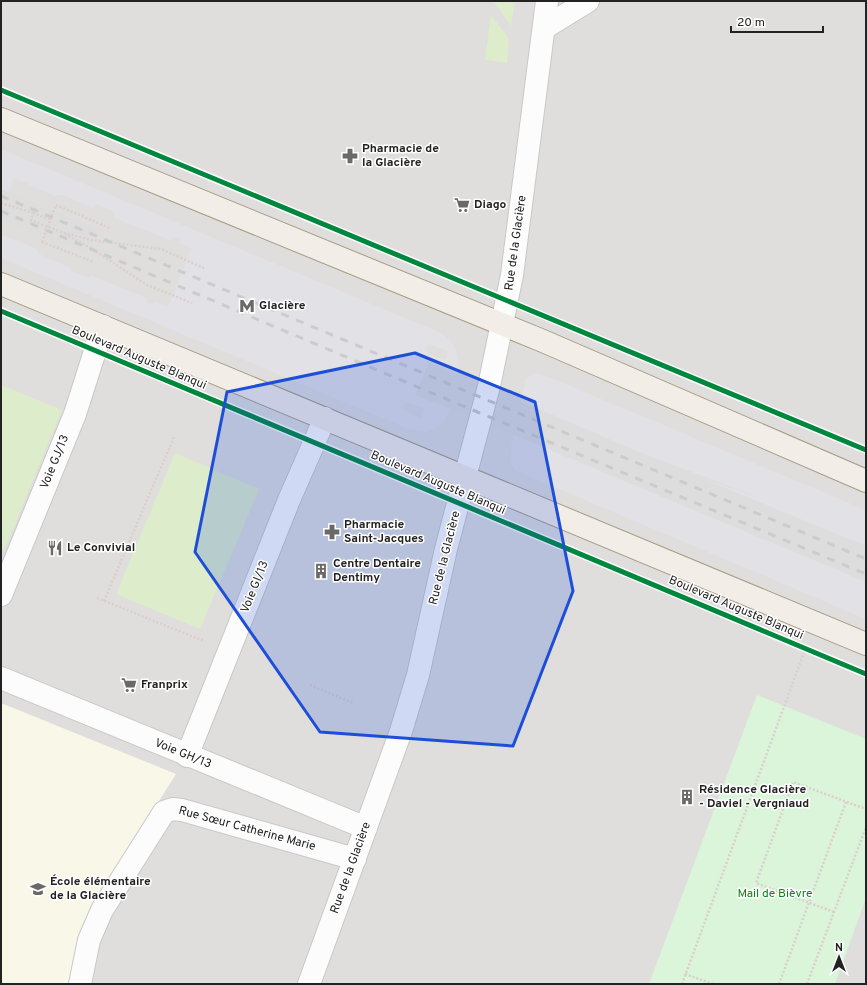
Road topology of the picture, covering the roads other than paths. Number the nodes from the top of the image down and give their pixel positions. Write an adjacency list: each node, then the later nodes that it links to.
1 (547, 1): 3 (street, Rue de la Glacière)
2 (588, 1): 3 (street)
3 (544, 28): 6 (street, Rue de la Glacière)
4 (1, 119): 6 (main road)
5 (1, 284): 7 (main road, Boulevard Auguste Blanqui)
6 (503, 325): 9 (street, Rue de la Glacière); 10 (main road)
7 (103, 326): 8 (main road, Boulevard Auguste Blanqui); 11 (street, Voie GJ/13)
8 (325, 418): 9 (main road, Boulevard Auguste Blanqui); 14 (street, Voie GI/13)
9 (465, 476): 12 (main road, Boulevard Auguste Blanqui); 15 (street, Rue de la Glacière)
10 (866, 481)
11 (1, 595)
12 (866, 644)
13 (1, 678): 14 (street, Voie GH/13)
14 (187, 756): 15 (street, Voie GH/13)
15 (366, 828): 16 (street, Rue de la Glacière)
16 (355, 859): 17 (street, Rue Sœur Catherine Marie); 18 (street, Rue de la Glacière)
17 (80, 984)
18 (309, 984)

